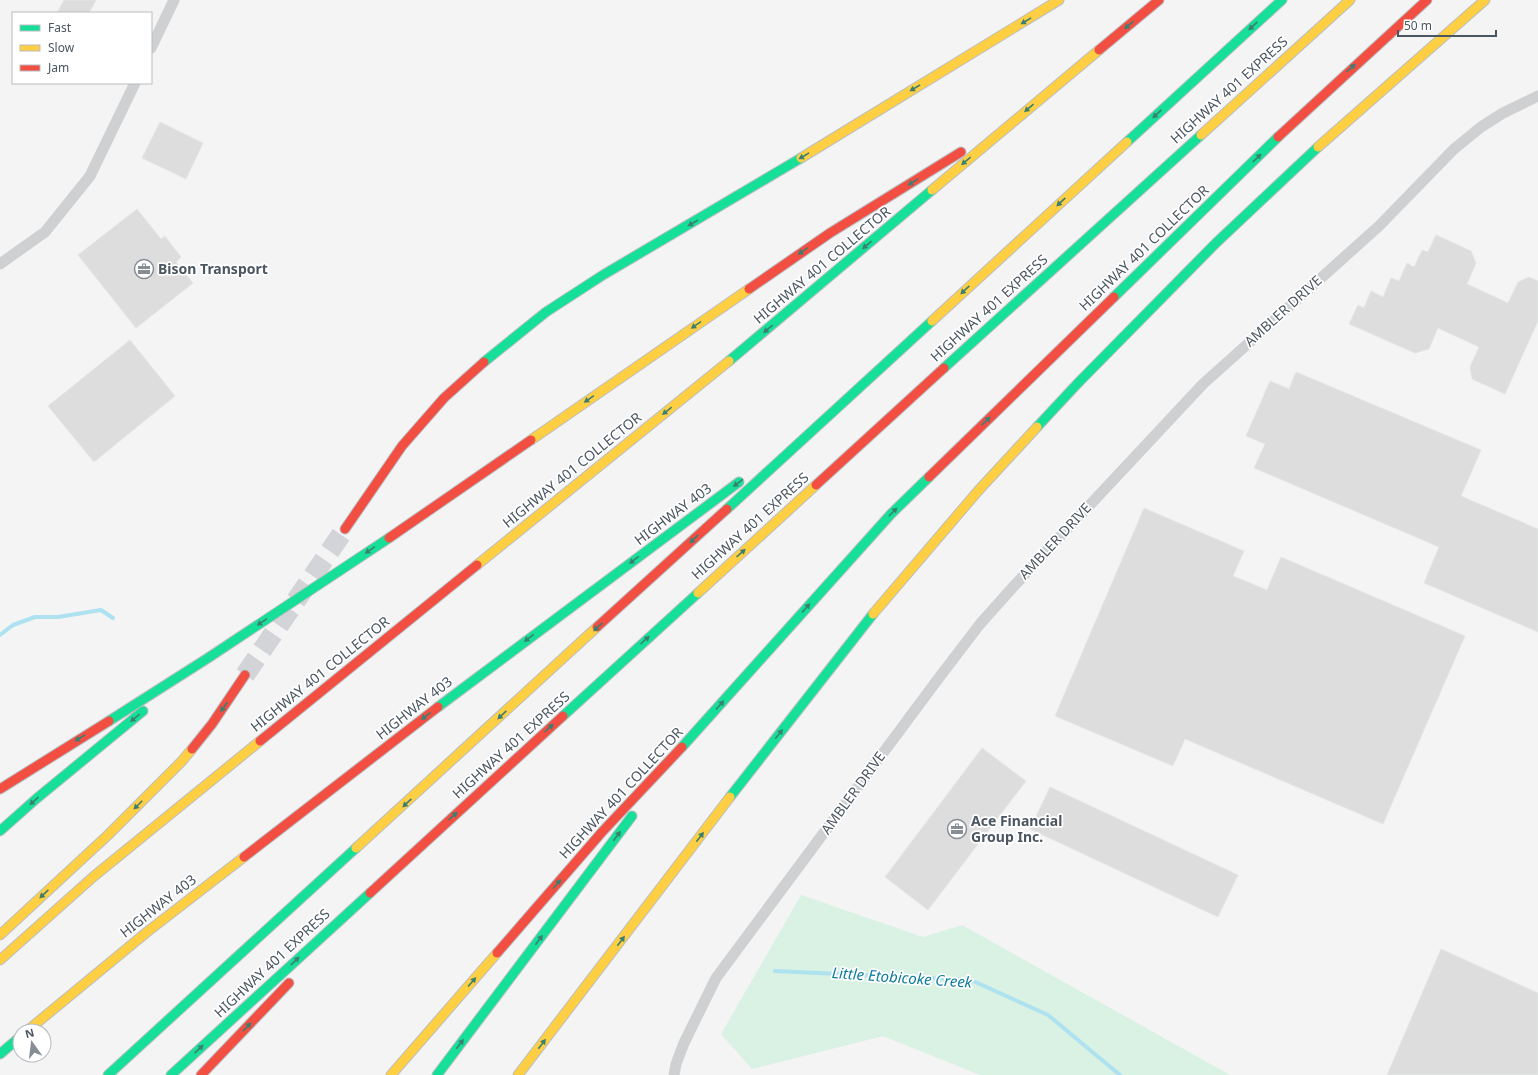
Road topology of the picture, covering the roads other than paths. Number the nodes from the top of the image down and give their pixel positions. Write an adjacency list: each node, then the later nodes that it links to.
1 (174, 0): 8 (street)
2 (1059, 0): 14 (highway, one-way to 14)
3 (1159, 0): 11 (highway, HIGHWAY 401 COLLECTOR, one-way to 11)
4 (1282, 0): 13 (highway, HIGHWAY 401 EXPRESS, one-way to 13)
5 (1350, 0): 20 (highway, HIGHWAY 401 EXPRESS, one-way to 5)
6 (1427, 0): 17 (highway, HIGHWAY 401 COLLECTOR, one-way to 6)
7 (1485, 0): 33 (highway, one-way to 7)
8 (152, 46)
9 (134, 84): 12 (street)
10 (1538, 96): 34 (street, AMBLER DRIVE)
11 (1018, 118): 15 (highway, one-way to 15); 23 (highway, HIGHWAY 401 COLLECTOR, one-way to 23)
12 (0, 264)
13 (826, 418): 25 (highway, HIGHWAY 403, one-way to 25); 28 (highway, HIGHWAY 401 EXPRESS, one-way to 28)
14 (345, 529)
15 (208, 658): 18 (highway, one-way to 18); 19 (highway, one-way to 19)
16 (245, 675): 21 (highway, one-way to 21)
17 (694, 734): 31 (highway, HIGHWAY 401 COLLECTOR, one-way to 17); 32 (highway, one-way to 17)
18 (0, 789)
19 (0, 831)
20 (425, 842): 22 (highway); 29 (highway, HIGHWAY 401 EXPRESS, one-way to 20)
21 (0, 935)
22 (316, 955)
23 (0, 960)
24 (294, 977): 30 (highway, one-way to 24)
25 (37, 1023)
26 (12, 1044): 27 (highway)
27 (0, 1054)
28 (108, 1075)
29 (171, 1075)
30 (201, 1075)
31 (391, 1075)
32 (437, 1075)
33 (518, 1075)
34 (674, 1075)

